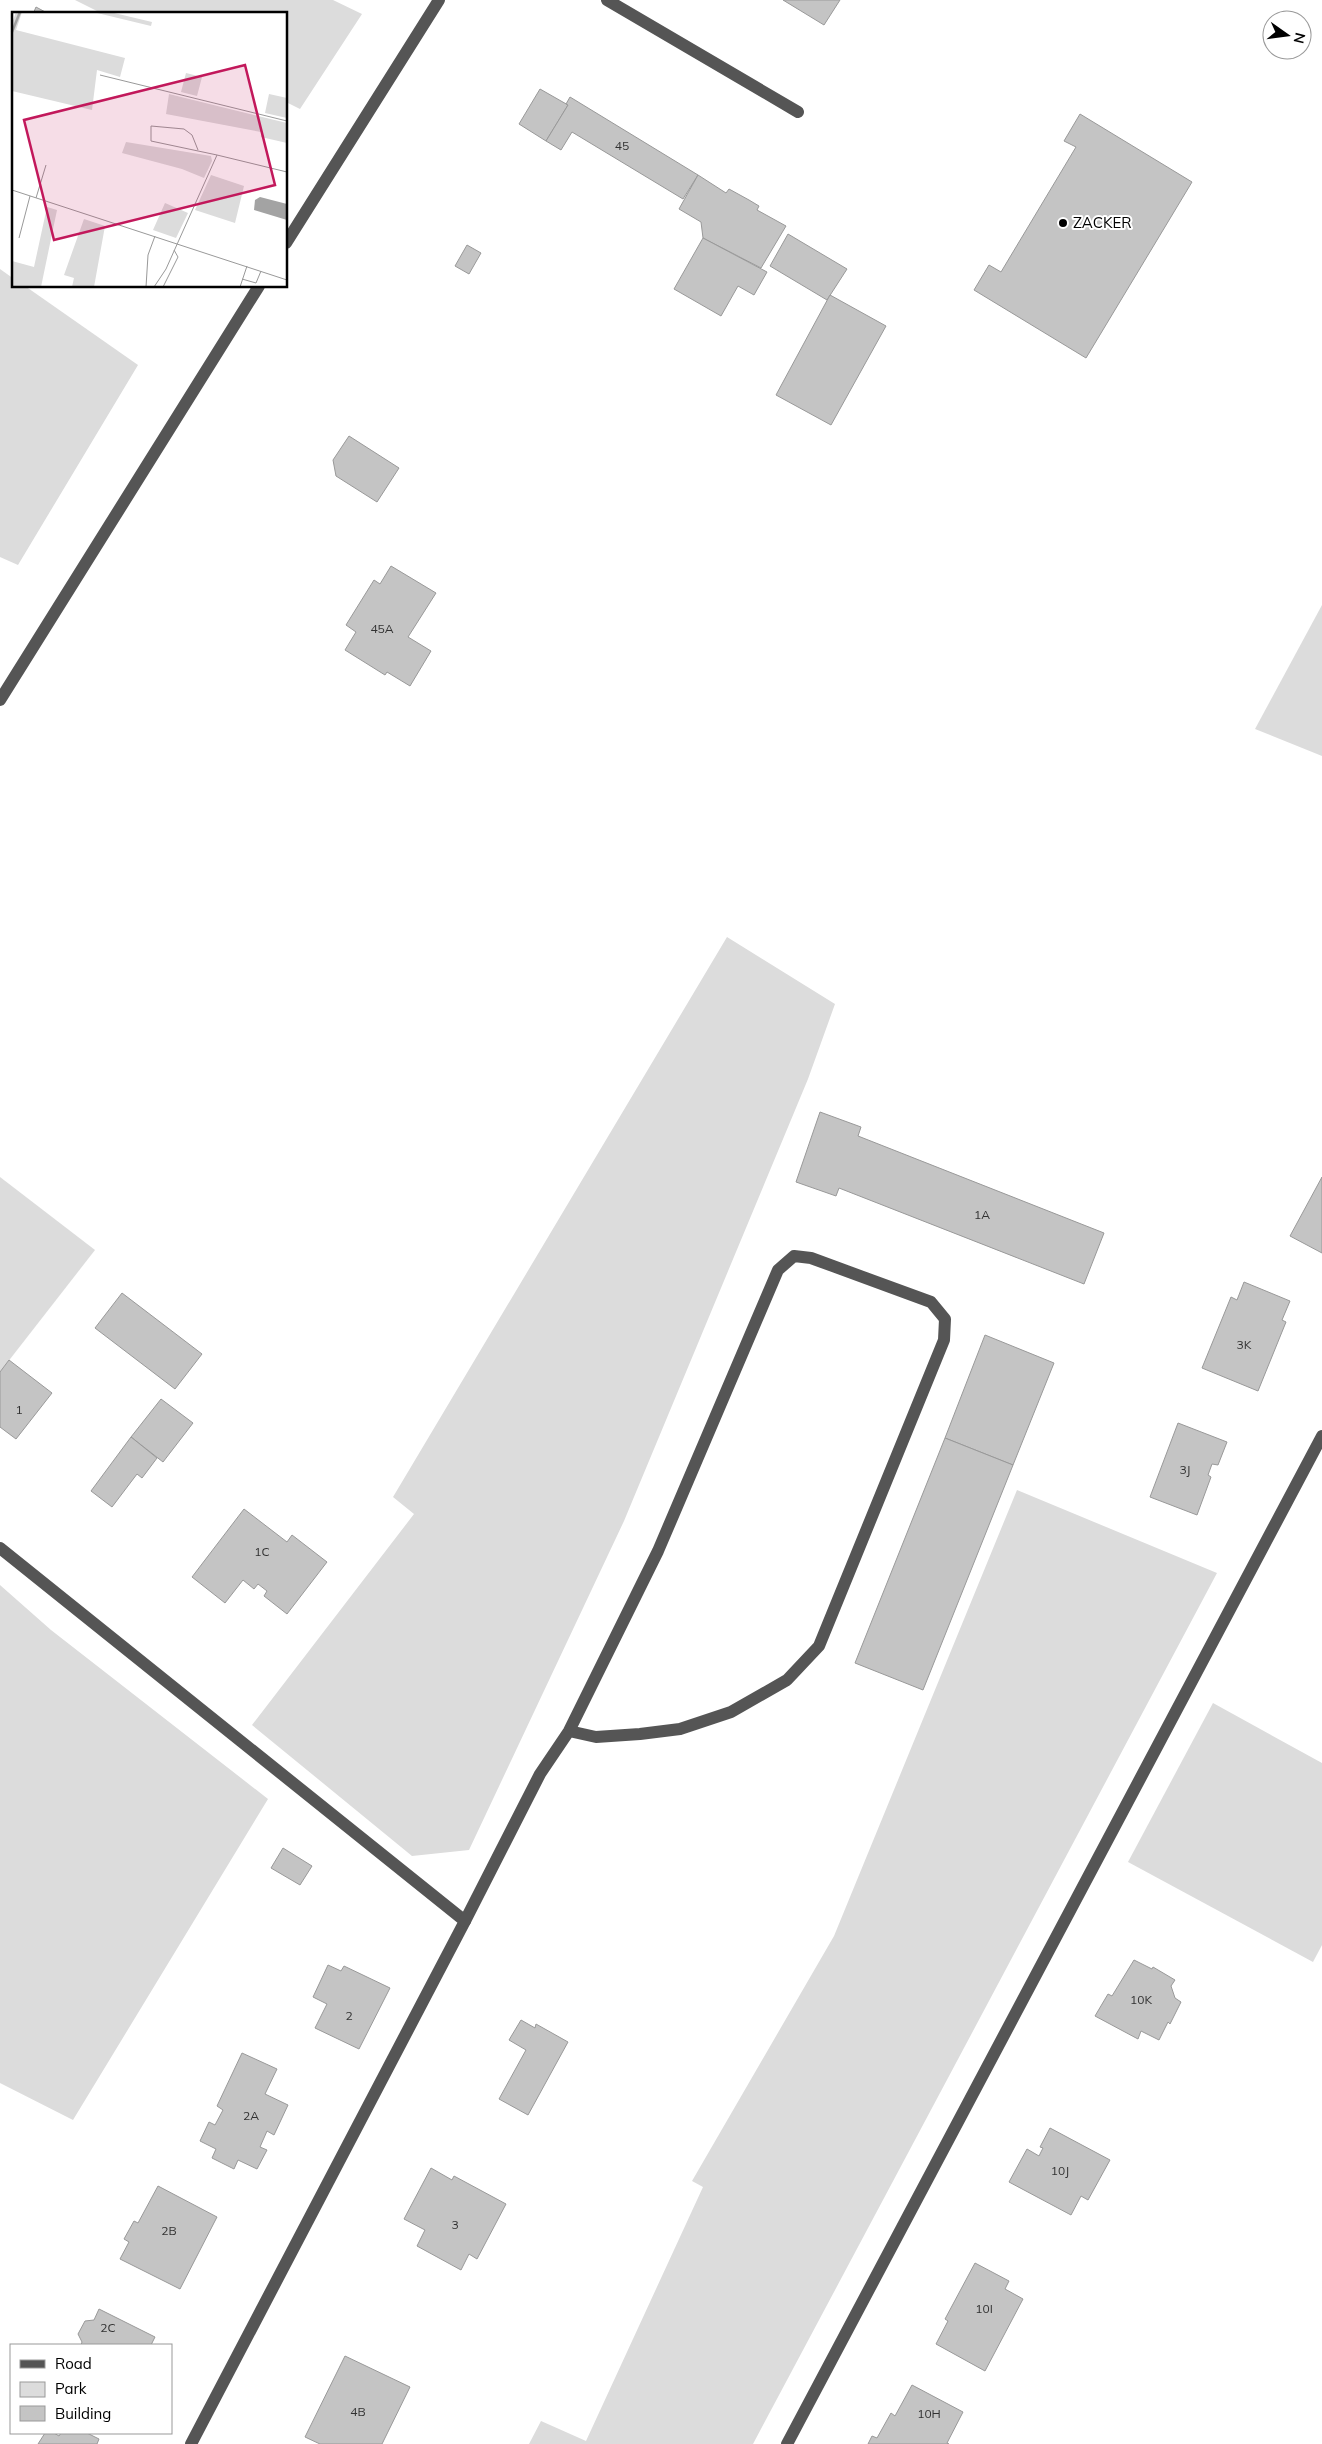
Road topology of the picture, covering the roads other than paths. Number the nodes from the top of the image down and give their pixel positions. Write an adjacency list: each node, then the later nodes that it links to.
1 (439, 0): 4 (street)
2 (608, 0): 3 (street)
3 (798, 112)
4 (288, 240)
5 (258, 288): 6 (street)
6 (0, 700)
7 (1322, 1436): 12 (street)
8 (0, 1548): 10 (street)
9 (569, 1731): 9 (street); 10 (street)
10 (465, 1921): 11 (street)
11 (192, 2444)
12 (786, 2444)

